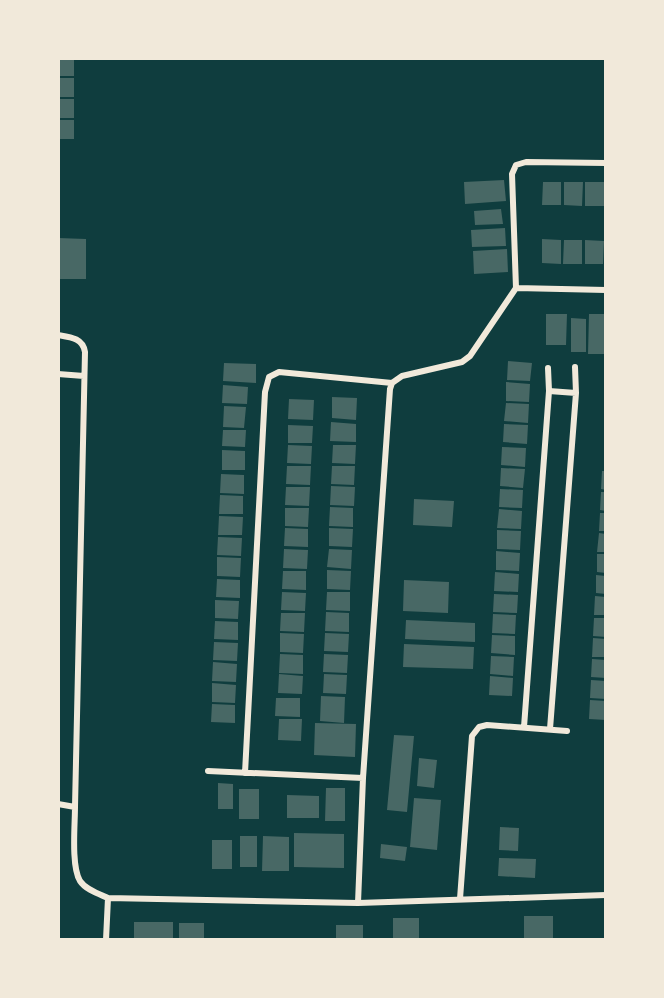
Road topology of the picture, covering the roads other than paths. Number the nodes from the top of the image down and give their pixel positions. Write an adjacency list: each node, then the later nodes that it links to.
1 (606, 163): 2 (street)
2 (516, 288): 3 (street); 9 (street)
3 (606, 290)
4 (58, 335): 8 (street)
5 (575, 367): 11 (street)
6 (549, 368): 10 (street)
7 (58, 374): 8 (street)
8 (84, 376): 19 (street)
9 (392, 383): 16 (street); 17 (street)
10 (549, 391): 11 (street); 12 (street)
11 (576, 393): 13 (street)
12 (524, 727): 13 (street); 22 (street)
13 (550, 729): 14 (street)
14 (567, 731)
15 (208, 771): 16 (street)
16 (245, 773): 17 (street)
17 (363, 778): 23 (street)
18 (58, 804): 19 (street)
19 (75, 807): 21 (street)
20 (606, 895): 22 (street)
21 (108, 898): 23 (street); 24 (street)
22 (460, 899): 23 (street)
23 (358, 903)
24 (106, 939)

